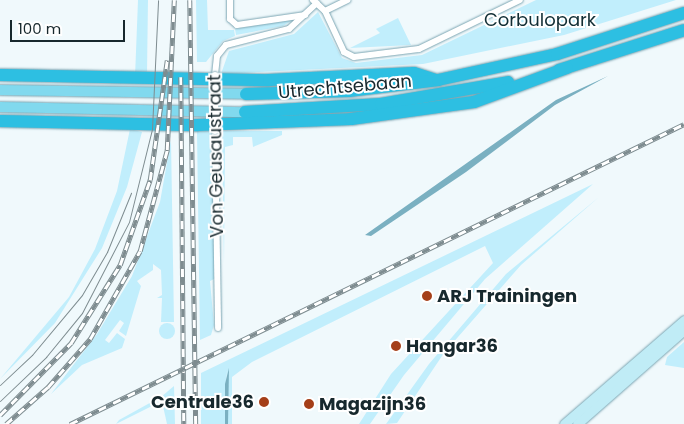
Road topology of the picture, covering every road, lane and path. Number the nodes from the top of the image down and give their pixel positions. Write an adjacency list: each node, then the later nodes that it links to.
1 (230, 0): 7 (street)
2 (348, 0): 5 (street)
3 (520, 0): 5 (street)
4 (315, 2): 5 (street); 7 (street, Von Geusaustraat)
5 (325, 11)
6 (684, 14): 11 (highway, Utrechtsebaan)
7 (306, 15): 18 (street, Von Geusaustraat, bridge)
8 (684, 30): 9 (highway, Utrechtsebaan)
9 (567, 68): 15 (highway, Utrechtsebaan); 16 (highway)
10 (0, 75): 11 (highway)
11 (438, 80): 13 (highway, Utrechtsebaan)
12 (0, 90): 13 (main road, Utrechtsebaan)
13 (246, 94)
14 (0, 107): 15 (main road, Utrechtsebaan)
15 (245, 112)
16 (2, 123)
17 (684, 320): 20 (main road)
18 (218, 328)
19 (684, 330): 21 (main road)
20 (564, 424)
21 (577, 424)

